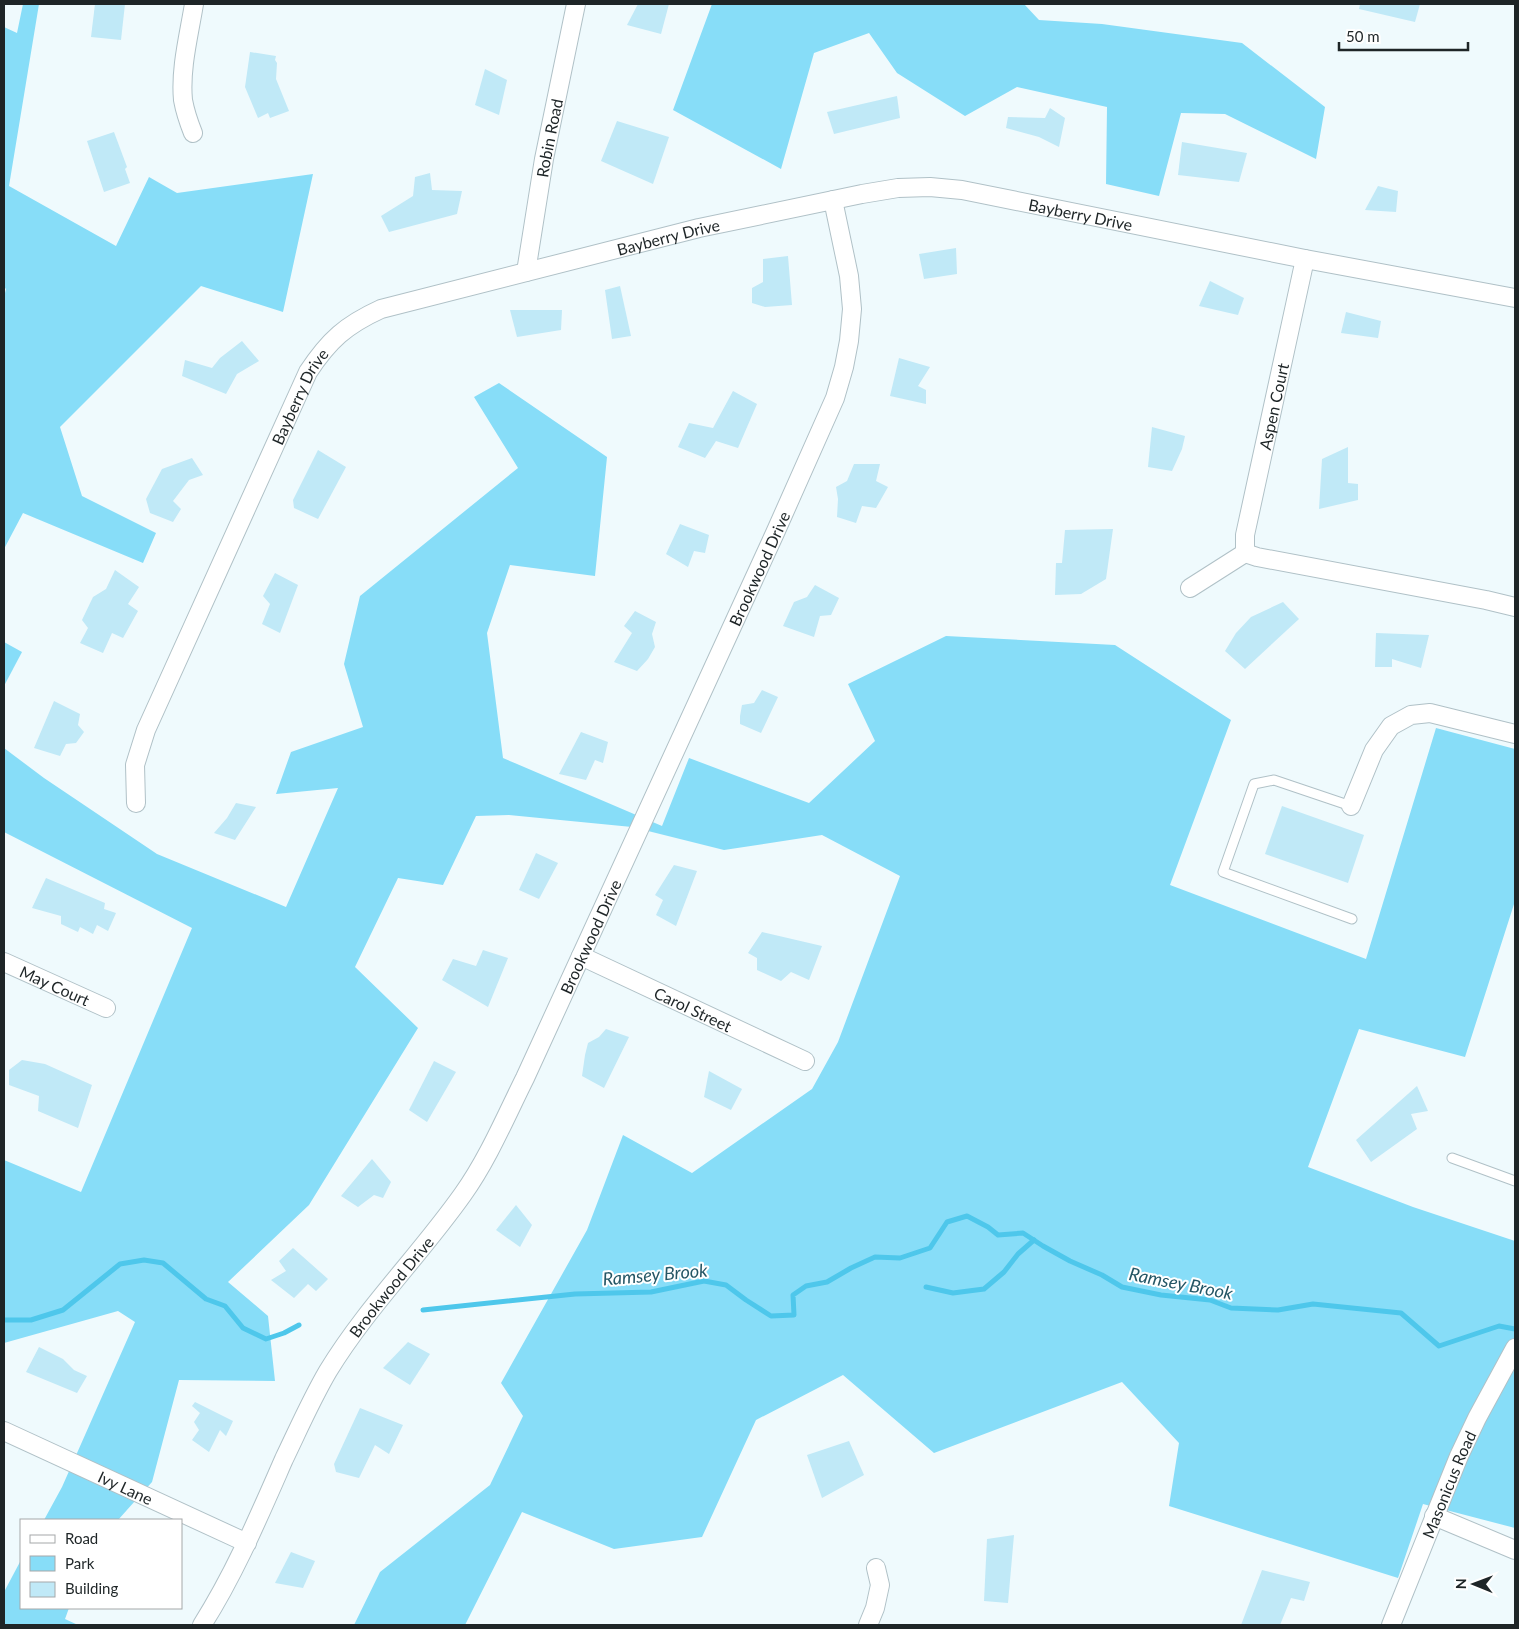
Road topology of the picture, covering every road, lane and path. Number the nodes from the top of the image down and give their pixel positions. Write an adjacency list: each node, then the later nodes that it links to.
1 (194, 4): 3 (street)
2 (576, 4): 6 (street, Robin Road)
3 (193, 134)
4 (833, 200): 5 (street, Bayberry Drive); 6 (street, Bayberry Drive); 15 (street, Brookwood Drive)
5 (1305, 259): 7 (street, Bayberry Drive); 8 (street, Aspen Court)
6 (526, 272): 12 (street, Bayberry Drive)
7 (1515, 298)
8 (1245, 553): 9 (street); 10 (street)
9 (1190, 588)
10 (1515, 607)
11 (1515, 734): 13 (street)
12 (136, 803)
13 (1351, 806): 14 (lane)
14 (1352, 918)
15 (581, 956): 18 (street, Carol Street); 24 (street, Brookwood Drive)
16 (4, 962): 17 (street, May Court)
17 (106, 1008)
18 (805, 1060)
19 (1452, 1158): 20 (lane)
20 (1515, 1181)
21 (1515, 1348): 23 (street, Masonicus Road)
22 (4, 1431): 24 (street, Ivy Lane)
23 (1434, 1516): 25 (street); 29 (street, Masonicus Road)
24 (247, 1543): 27 (street, Brookwood Drive)
25 (1515, 1550)
26 (876, 1568): 28 (street)
27 (202, 1625)
28 (868, 1625)
29 (1391, 1625)

